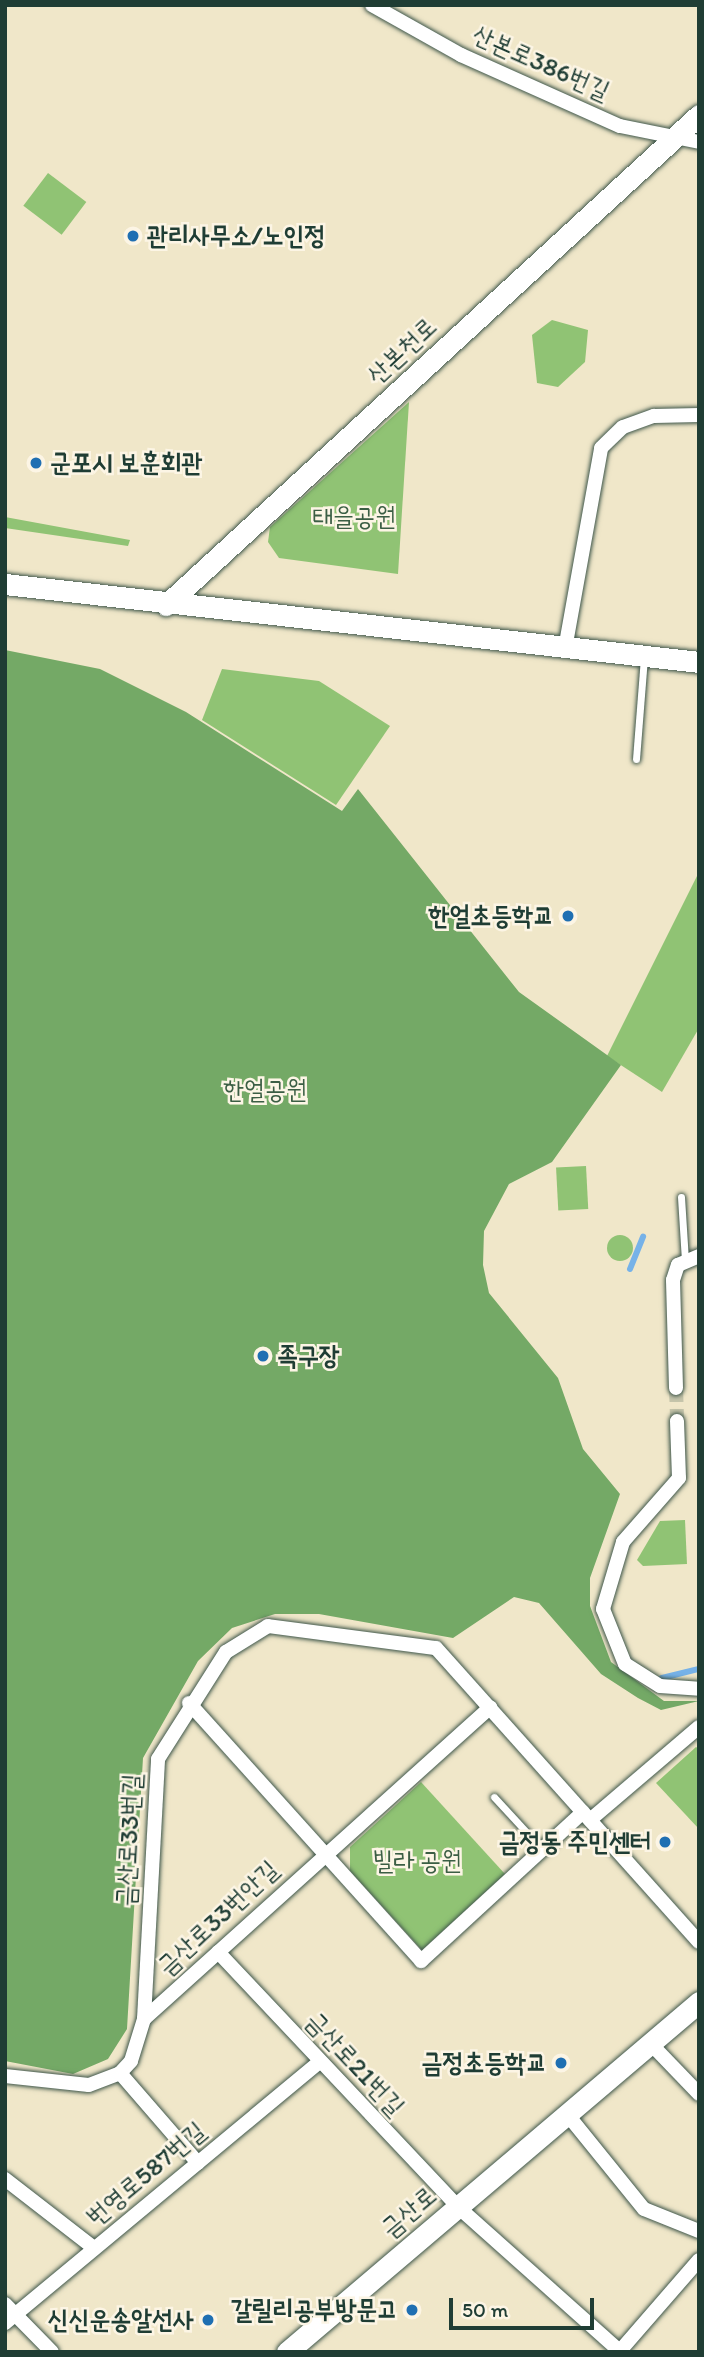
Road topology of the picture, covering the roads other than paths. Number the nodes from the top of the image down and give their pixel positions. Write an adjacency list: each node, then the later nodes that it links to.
1 (372, 5): 3 (street, 산본로386번길)
2 (699, 115): 3 (street, 산본천로)
3 (675, 138): 4 (street, 산본로386번길); 7 (street, 산본천로)
4 (699, 142)
5 (699, 415): 8 (street)
6 (5, 584): 7 (street)
7 (166, 605): 8 (street)
8 (565, 649): 9 (street)
9 (645, 657): 10 (street); 11 (lane)
10 (699, 662)
11 (636, 759)
12 (681, 1197): 13 (lane)
13 (692, 1259): 14 (street)
14 (676, 1388)
15 (677, 1421): 16 (street)
16 (699, 1689)
17 (189, 1703): 18 (street, 금산로33번길); 23 (street); 27 (street, 금산로33번길)
18 (489, 1707): 21 (street, 금산로33번길); 23 (street, 금산로33번안길)
19 (699, 1727): 21 (street)
20 (494, 1797): 22 (lane)
21 (586, 1816): 22 (street); 24 (street, 금산로33번길)
22 (542, 1849): 23 (street)
23 (325, 1853): 25 (street, 금산로33번안길)
24 (699, 1942)
25 (218, 1952): 27 (street, 금산로33번안길); 29 (street, 금산로21번길)
26 (699, 2002): 28 (street, 금산로)
27 (144, 2019): 30 (street, 금산로33번길)
28 (649, 2042): 32 (street); 33 (street, 금산로)
29 (319, 2063): 34 (street, 번영로587번길); 36 (street, 금산로21번길)
30 (120, 2073): 31 (street); 34 (street)
31 (5, 2076)
32 (699, 2094)
33 (567, 2114): 36 (street, 금산로); 37 (street)
34 (198, 2163): 38 (street, 번영로587번길)
35 (5, 2179): 38 (street)
36 (458, 2207): 42 (street, 금산로); 43 (street, 금산로21번길)
37 (699, 2231)
38 (94, 2248): 40 (street, 번영로587번길)
39 (699, 2260): 43 (street)
40 (9, 2313): 41 (street)
41 (52, 2352)
42 (287, 2352)
43 (620, 2352)

